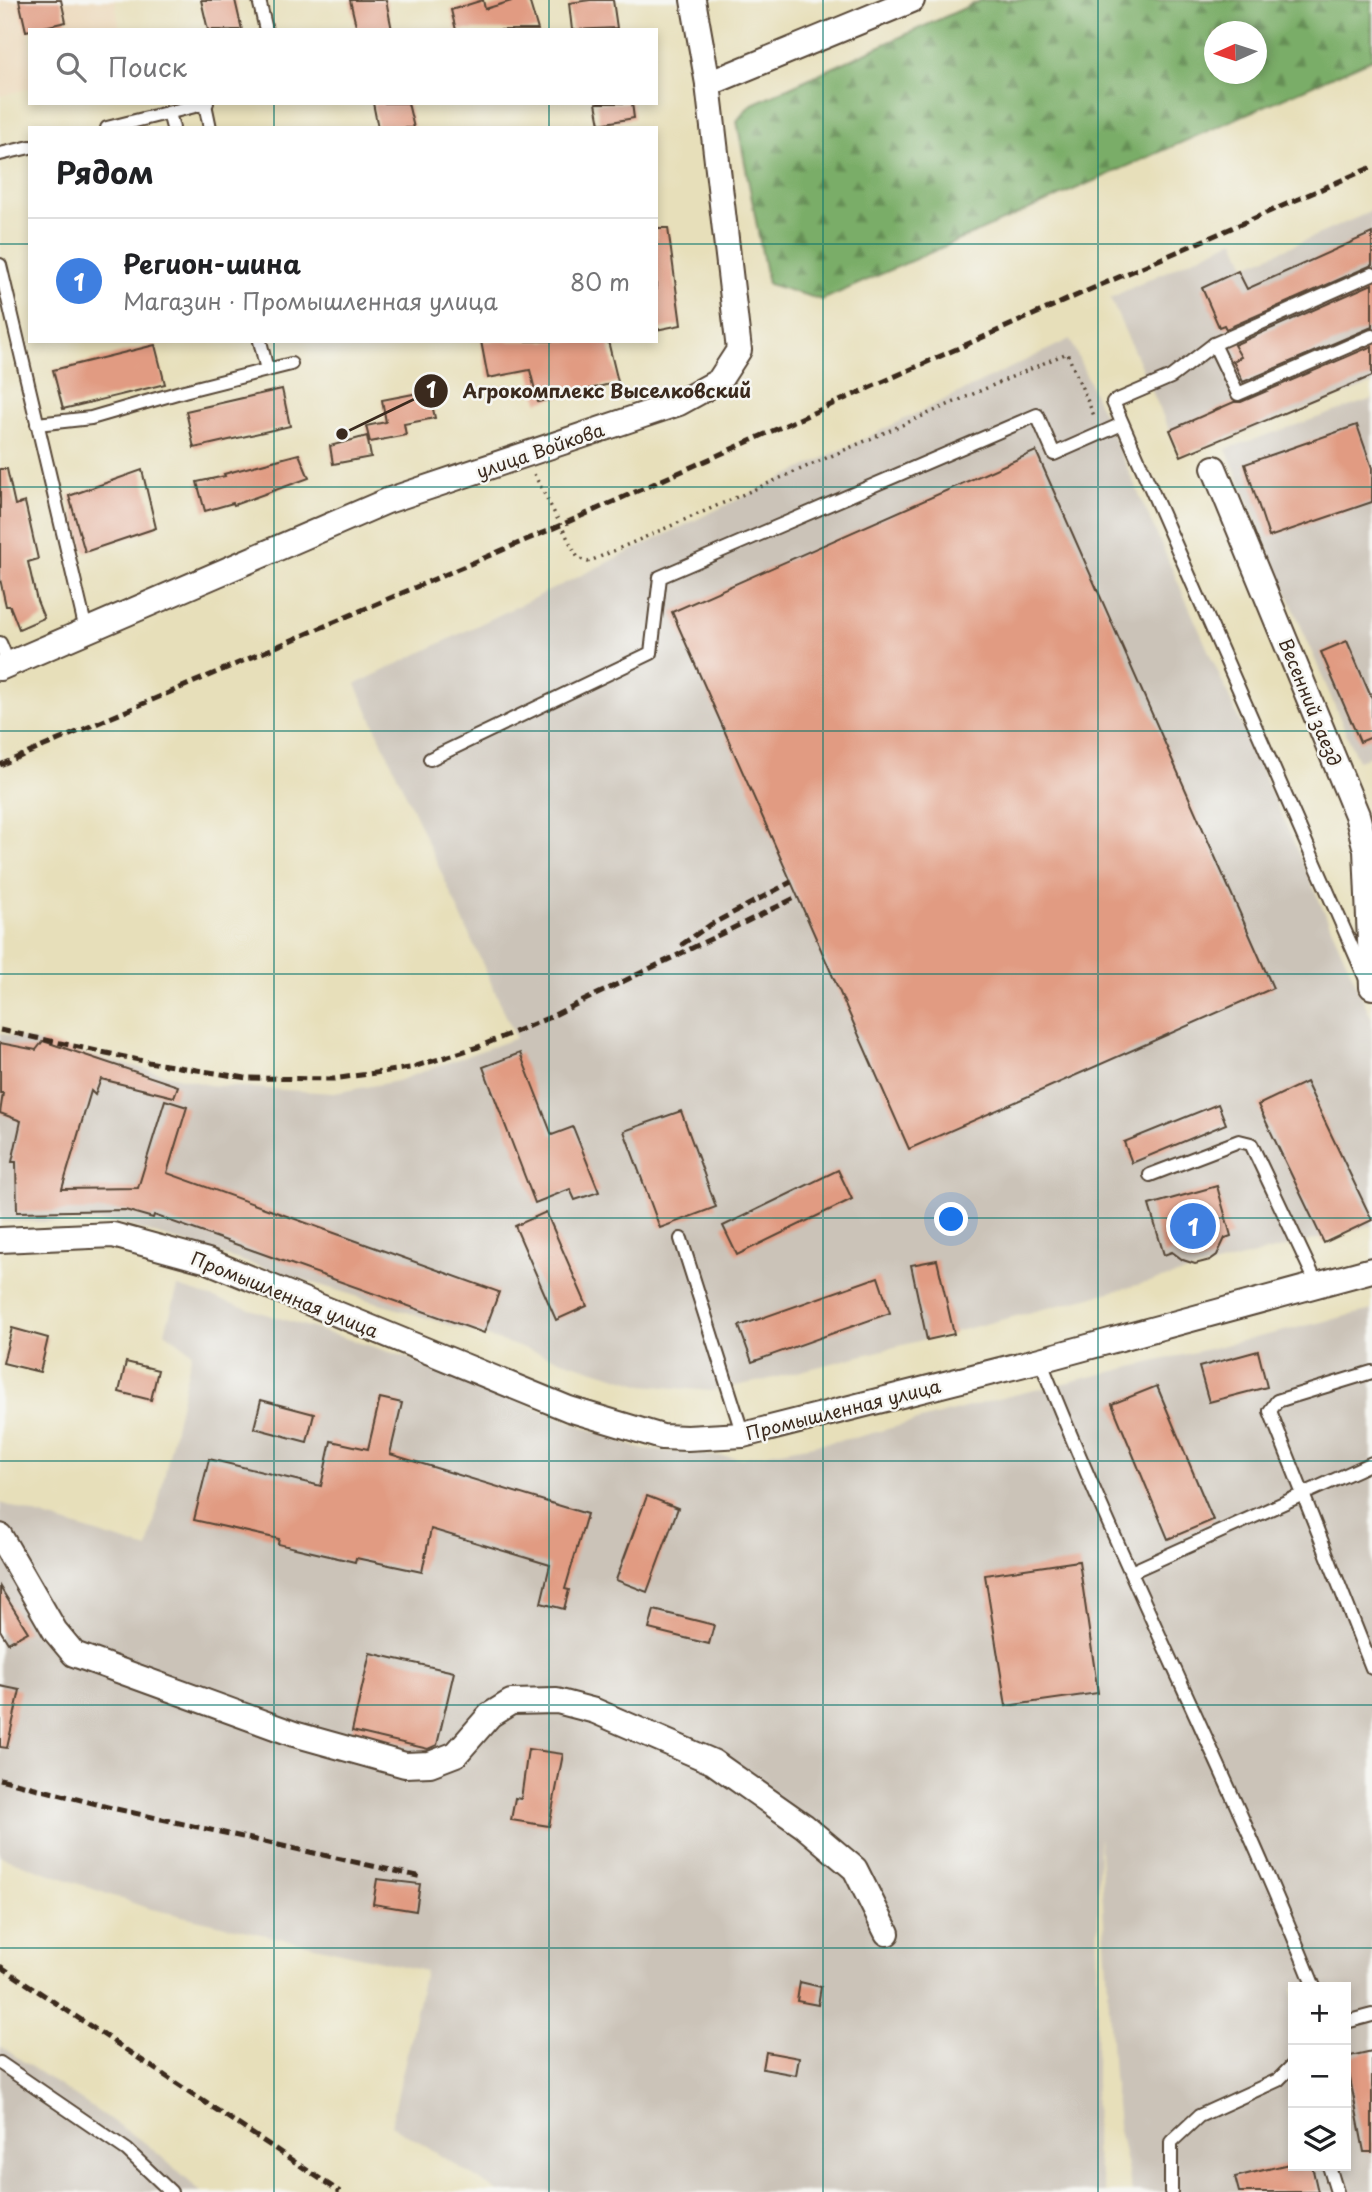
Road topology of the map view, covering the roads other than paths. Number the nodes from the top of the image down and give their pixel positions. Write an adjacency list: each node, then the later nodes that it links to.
1 (259, 0): 4 (lane)
2 (693, 0): 5 (street, улица Войкова)
3 (912, 0): 5 (street)
4 (266, 28)
5 (708, 84): 24 (street, улица Войкова)
6 (202, 105): 8 (lane)
7 (206, 105): 11 (lane)
8 (169, 113): 9 (lane); 10 (lane)
9 (115, 126)
10 (172, 126)
11 (210, 126)
12 (28, 147): 13 (lane)
13 (0, 154)
14 (0, 265): 21 (lane)
15 (1372, 275): 18 (lane)
16 (1372, 337): 18 (lane)
17 (260, 343): 20 (lane)
18 (1214, 344): 22 (lane)
19 (291, 365): 20 (lane)
20 (267, 370): 21 (lane)
21 (37, 424): 24 (lane)
22 (1122, 424): 26 (lane); 29 (lane)
23 (1214, 468): 27 (street, Весенний заезд)
24 (86, 630): 25 (street, улица Войкова)
25 (3, 658)
26 (430, 759)
27 (1365, 812): 28 (street, Весенний заезд)
28 (1372, 987)
29 (1372, 993)
30 (1150, 1175): 34 (lane)
31 (681, 1239): 37 (lane)
32 (0, 1240): 37 (street, Промышленная улица)
33 (1372, 1270): 34 (street, Промышленная улица)
34 (1317, 1284): 35 (street, Промышленная улица)
35 (1040, 1360): 37 (street, Промышленная улица); 41 (lane)
36 (1372, 1372): 39 (lane)
37 (743, 1435)
38 (1372, 1463): 39 (lane)
39 (1304, 1493): 41 (lane); 42 (lane)
40 (0, 1536): 43 (street)
41 (1131, 1572): 44 (lane)
42 (1372, 1668)
43 (887, 1933)
44 (1312, 1982)
45 (1372, 2015): 46 (lane)
46 (1351, 2021)
47 (0, 2063): 50 (lane)
48 (1288, 2071): 51 (lane)
49 (1331, 2171): 52 (lane)
50 (171, 2192)
51 (1171, 2192)
52 (1337, 2192)

